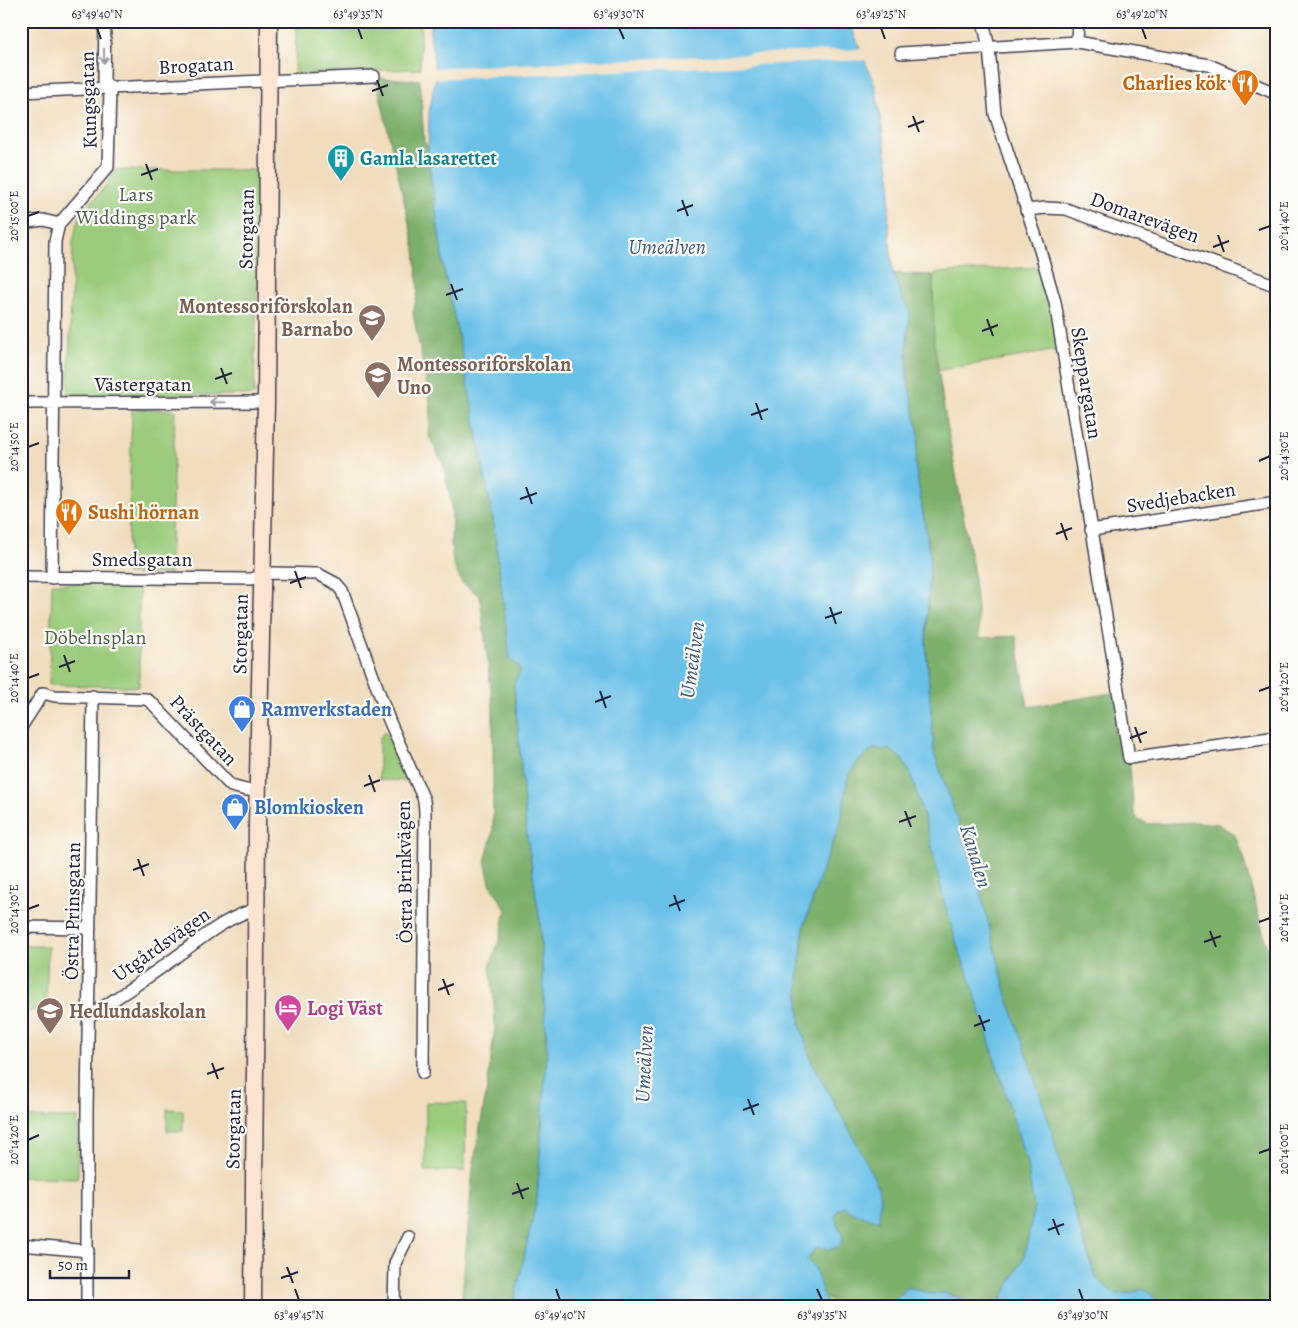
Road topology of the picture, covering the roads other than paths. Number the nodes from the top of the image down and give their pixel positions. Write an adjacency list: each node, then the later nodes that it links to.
1 (105, 21): 10 (street, Kungsgatan, one-way to 10)
2 (269, 21): 9 (street, Storgatan)
3 (983, 21): 6 (street, Skeppargatan)
4 (1078, 21): 5 (street)
5 (1077, 42): 6 (street); 12 (street)
6 (989, 48): 7 (street); 13 (street, Skeppargatan)
7 (901, 53)
8 (374, 76): 9 (street, Brogatan)
9 (267, 80): 10 (street, Brogatan); 17 (street, Storgatan)
10 (110, 89): 11 (street, Brogatan); 15 (street, Kungsgatan)
11 (21, 92)
12 (1277, 94)
13 (1026, 210): 16 (street, Domarevägen); 21 (street, Skeppargatan)
14 (21, 223): 15 (street)
15 (59, 224): 19 (street)
16 (1277, 286)
17 (266, 402): 19 (street, Västergatan, one-way to 19); 22 (street, Storgatan)
18 (21, 403): 19 (street, Västergatan)
19 (54, 403): 24 (street)
20 (1277, 502): 21 (street, Svedjebacken)
21 (1091, 530): 27 (street, Skeppargatan)
22 (262, 576): 24 (street, Smedsgatan); 28 (street, Storgatan); 33 (street, Östra Brinkvägen)
23 (21, 577): 24 (street, Smedsgatan)
24 (52, 578)
25 (93, 696): 26 (street, Prästgatan); 28 (street, Prästgatan); 31 (street, Östra Prinsgatan)
26 (21, 727)
27 (1277, 738)
28 (258, 790): 29 (street, Storgatan)
29 (257, 909): 32 (street, Utgårdsvägen); 38 (street, Storgatan)
30 (21, 928): 31 (street)
31 (90, 928): 32 (street, Östra Prinsgatan)
32 (90, 1016): 36 (street, Östra Prinsgatan)
33 (423, 1073)
34 (408, 1237): 39 (street)
35 (21, 1245): 36 (street)
36 (88, 1251): 37 (street, Östra Prinsgatan)
37 (87, 1307)
38 (253, 1307)
39 (394, 1307)

